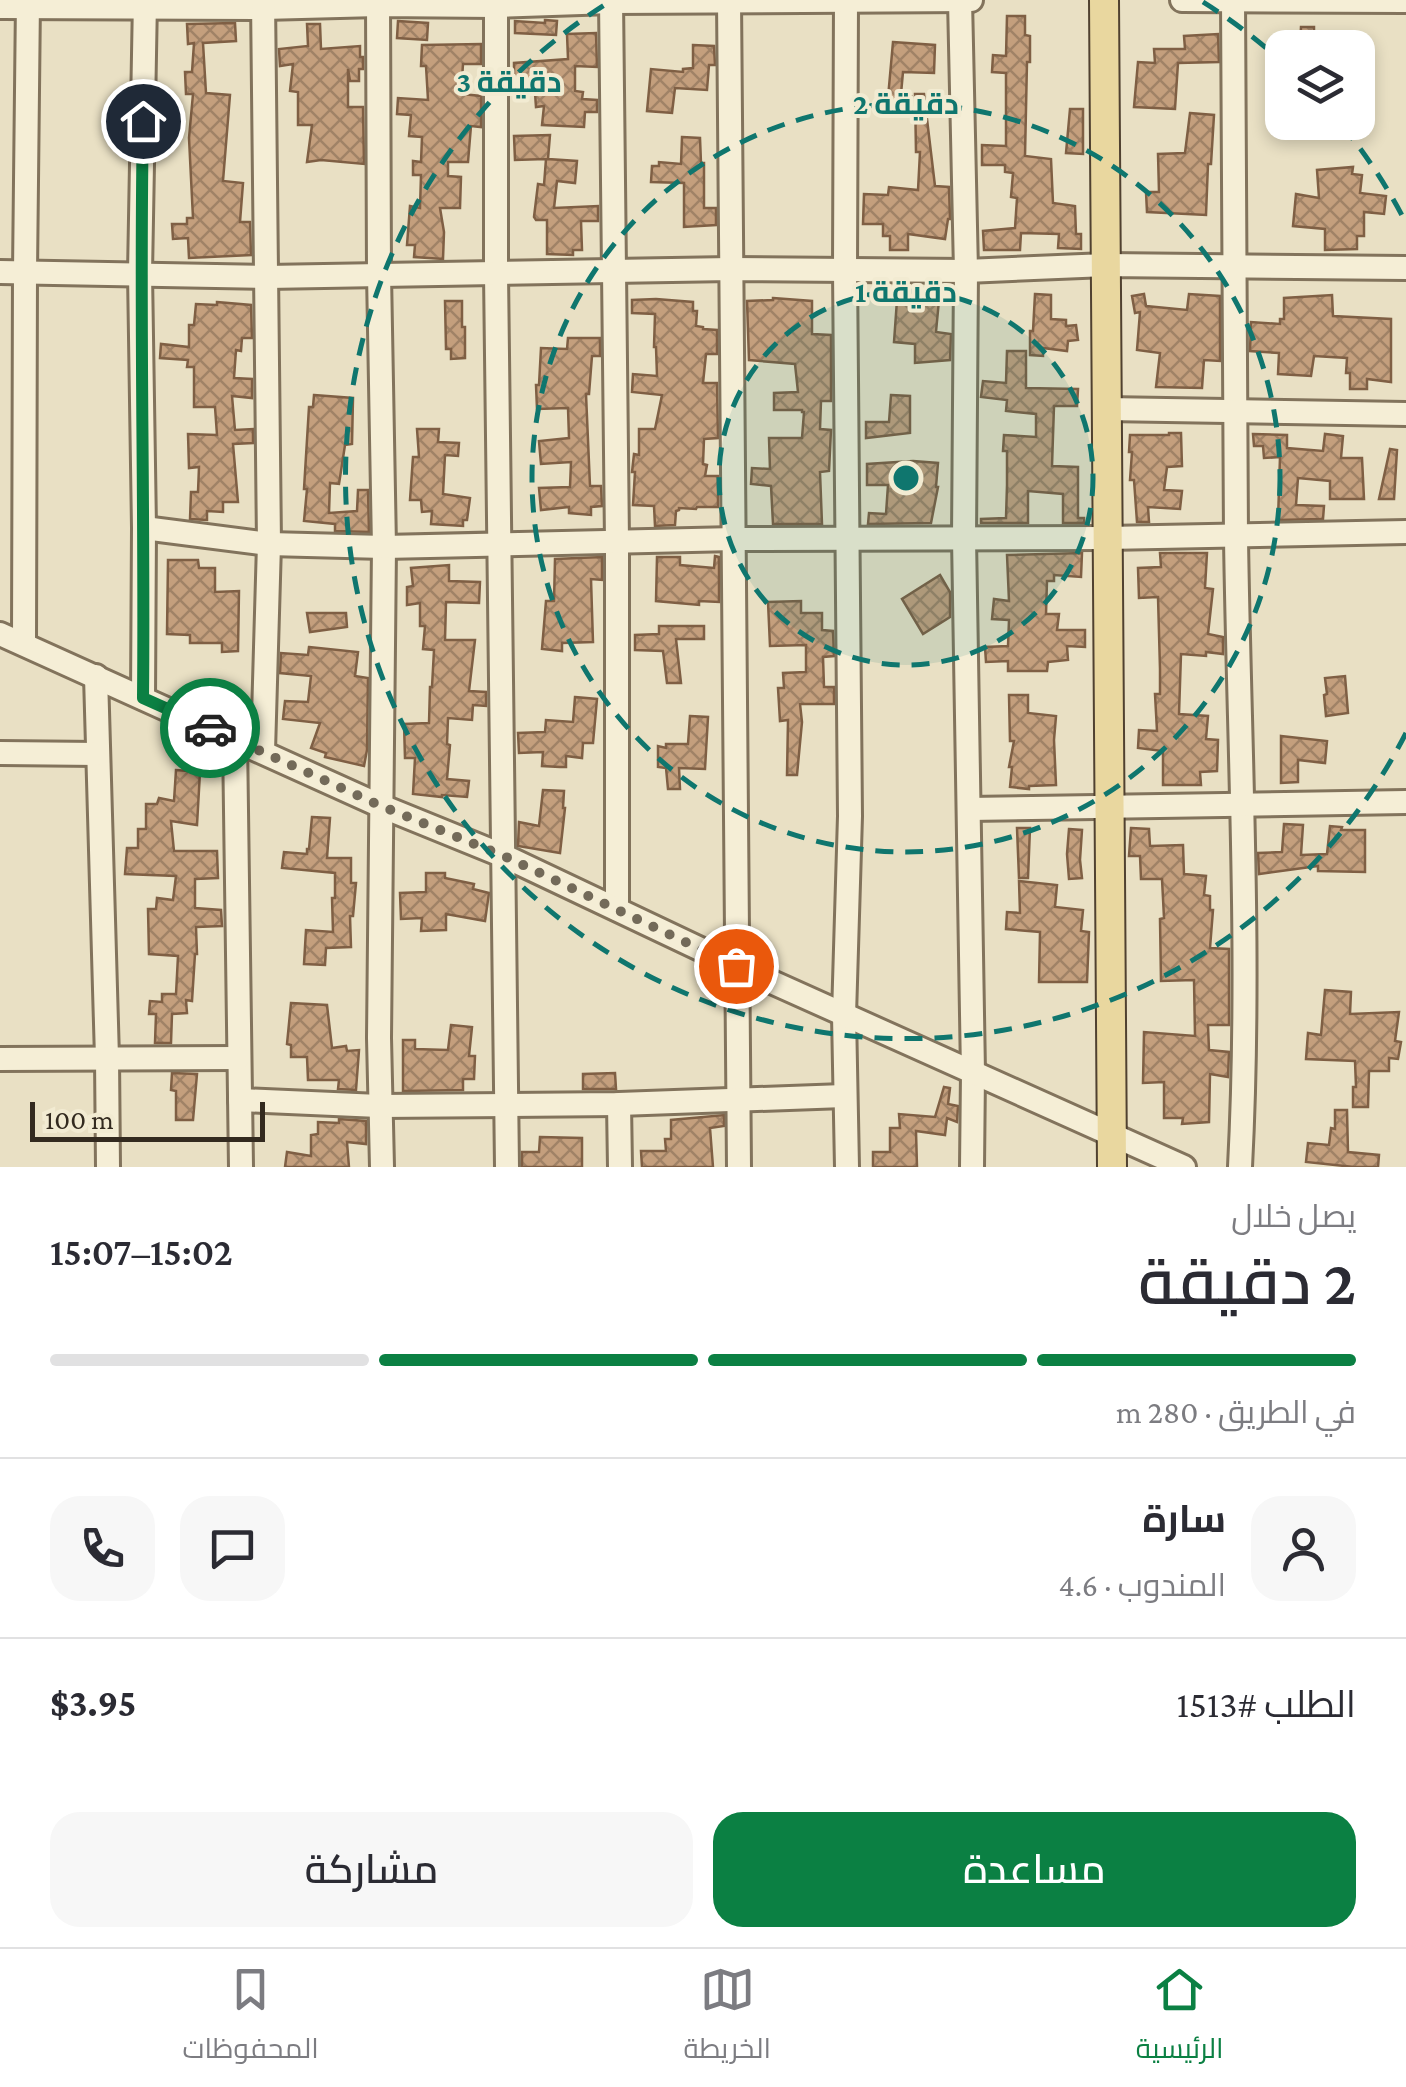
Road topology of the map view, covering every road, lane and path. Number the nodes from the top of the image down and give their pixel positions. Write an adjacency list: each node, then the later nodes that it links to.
1 (960, 0): 2 (street); 8 (street); 21 (street)
2 (974, 0)
3 (1104, 0): 16 (main road)
4 (1182, 0): 5 (street)
5 (1233, 0): 9 (street); 17 (street)
6 (612, 1): 7 (street); 12 (street); 24 (street)
7 (730, 1): 8 (street); 18 (street)
8 (846, 1): 20 (street)
9 (1406, 1)
10 (378, 2): 12 (street); 14 (street); 26 (street)
11 (28, 3): 13 (street); 15 (street); 23 (street)
12 (496, 3): 27 (street)
13 (145, 4): 14 (street); 25 (street)
14 (263, 4): 28 (street)
15 (0, 7)
16 (1106, 265): 17 (street); 21 (street); 29 (main road)
17 (1236, 266): 19 (street); 30 (street)
18 (731, 268): 20 (street); 24 (street); 38 (street)
19 (1406, 268)
20 (845, 270): 21 (street); 37 (street)
21 (966, 271): 35 (street)
22 (0, 272): 23 (street)
23 (24, 272): 25 (street); 44 (street)
24 (613, 272): 27 (street); 39 (street)
25 (140, 273): 28 (street); 32 (street)
26 (379, 274): 27 (street); 28 (street); 42 (street)
27 (496, 274): 41 (street)
28 (267, 277): 40 (street)
29 (1106, 409): 30 (street); 36 (main road)
30 (1236, 412): 31 (street); 34 (street)
31 (1406, 414)
32 (144, 528): 40 (street); 46 (street)
33 (1406, 532): 34 (street)
34 (1236, 537): 36 (street); 52 (street)
35 (964, 538): 36 (street); 37 (street); 55 (street)
36 (1107, 538): 54 (main road)
37 (848, 539): 38 (street); 59 (street)
38 (735, 540): 39 (street); 58 (street)
39 (617, 542): 41 (street); 57 (street)
40 (269, 544): 42 (street); 48 (street)
41 (500, 546): 42 (street); 56 (street)
42 (384, 547): 53 (street)
43 (0, 634): 44 (street)
44 (24, 644): 45 (street)
45 (96, 676): 46 (street); 50 (street)
46 (143, 698): 47 (street)
47 (234, 739): 48 (street); 61 (street)
48 (263, 751): 53 (street)
49 (0, 753): 50 (street)
50 (98, 754): 60 (street)
51 (1406, 802): 52 (street)
52 (1243, 804): 54 (street); 81 (street)
53 (381, 806): 56 (street); 69 (street)
54 (1110, 806): 55 (street); 70 (main road)
55 (969, 809): 63 (street)
56 (504, 856): 57 (street); 67 (street)
57 (617, 909): 58 (street)
58 (736, 966): 59 (street); 66 (street)
59 (844, 1015): 63 (street); 64 (street)
60 (108, 1058): 61 (street); 62 (street); 71 (street)
61 (238, 1058): 65 (street)
62 (0, 1059)
63 (973, 1073): 70 (street); 78 (street)
64 (844, 1096): 66 (street); 77 (street)
65 (240, 1100): 69 (street); 72 (street)
66 (738, 1100): 68 (street); 76 (street)
67 (505, 1104): 68 (street); 69 (street); 74 (street)
68 (619, 1104): 75 (street)
69 (380, 1106): 73 (street)
70 (1112, 1134): 79 (main road); 80 (street)
71 (108, 1167)
72 (241, 1167)
73 (382, 1167)
74 (507, 1167)
75 (620, 1167)
76 (739, 1167)
77 (847, 1167)
78 (972, 1167)
79 (1112, 1167)
80 (1184, 1167)
81 (1240, 1167)

